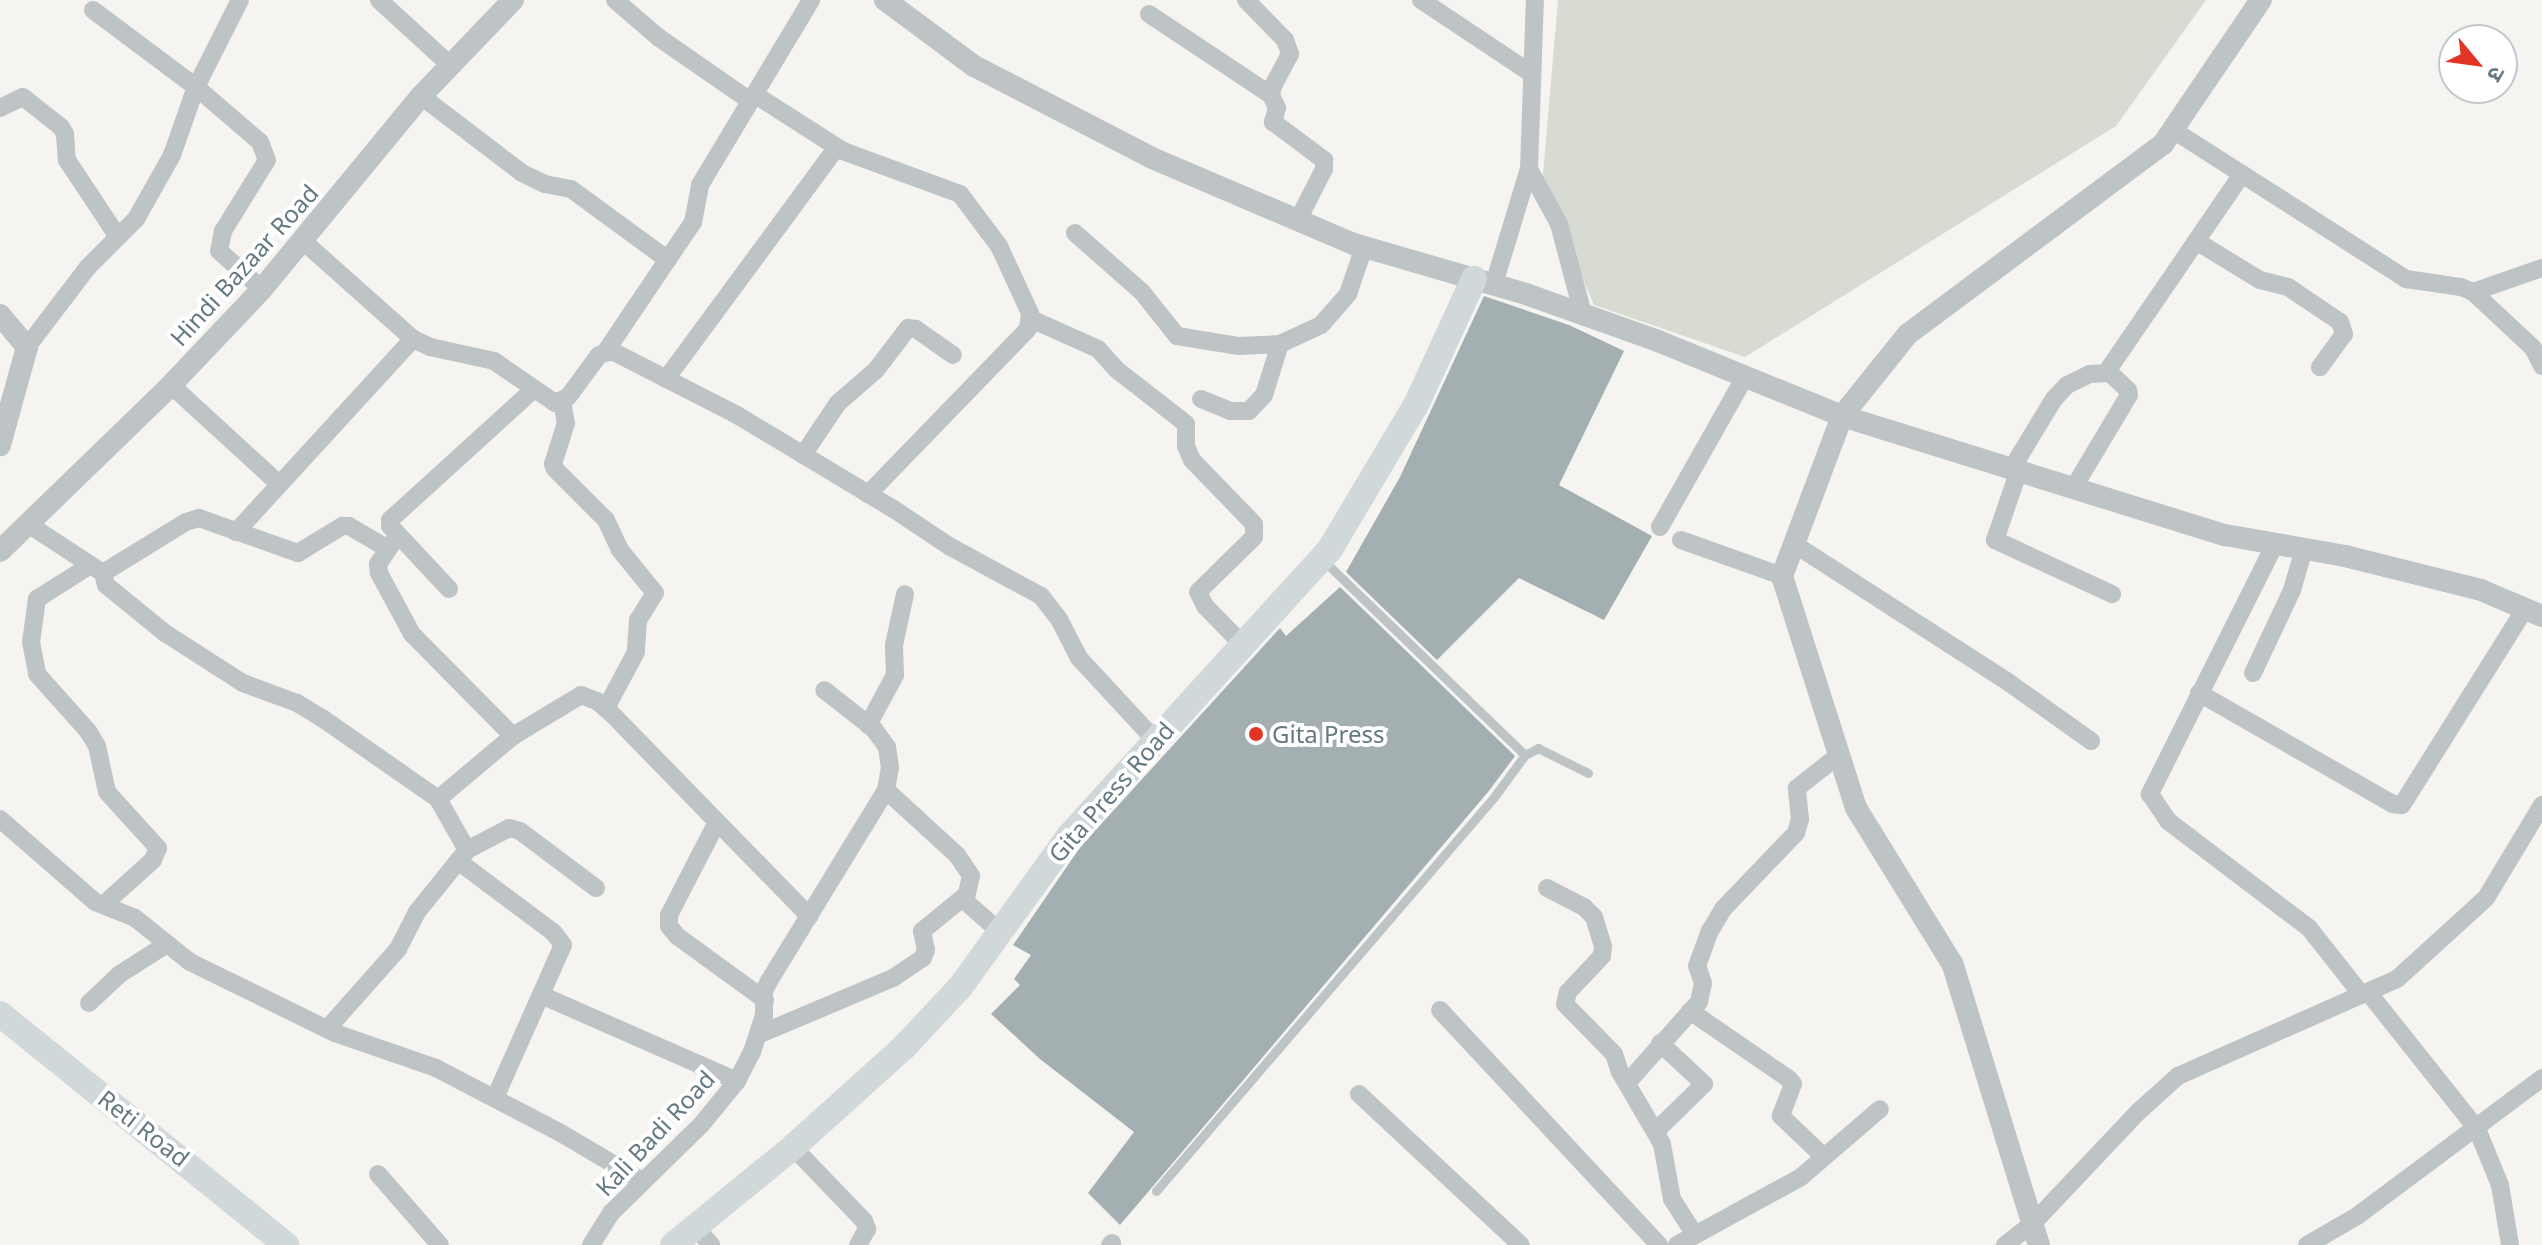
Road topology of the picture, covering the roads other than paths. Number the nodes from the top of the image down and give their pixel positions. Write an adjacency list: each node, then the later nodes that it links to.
1 (240, 0): 15 (street)
2 (379, 0): 13 (street)
3 (513, 0): 13 (street, Hindi Bazaar Road)
4 (615, 0): 18 (street)
5 (811, 0): 18 (street)
6 (885, 0): 24 (street)
7 (1246, 0): 16 (street)
8 (1421, 0): 14 (street)
9 (1535, 0): 14 (street)
10 (2261, 0): 20 (street)
11 (93, 10): 15 (street)
12 (1149, 14): 16 (street)
13 (451, 66): 17 (street, Hindi Bazaar Road)
14 (1532, 74): 22 (street)
15 (196, 87): 26 (street); 33 (street)
16 (1271, 95): 24 (street)
17 (421, 96): 27 (street, Hindi Bazaar Road); 30 (street)
18 (752, 97): 21 (street); 30 (street)
19 (0, 108): 26 (street)
20 (2173, 130): 23 (street); 52 (street)
21 (837, 147): 37 (street); 47 (street)
22 (1529, 169): 32 (street); 35 (street)
23 (2242, 174): 28 (street); 34 (street)
24 (1298, 220): 29 (street)
25 (1075, 233): 39 (street)
26 (118, 237): 40 (street)
27 (303, 241): 33 (street, Hindi Bazaar Road); 38 (street)
28 (2196, 241): 44 (street); 45 (street)
29 (1364, 247): 32 (street); 39 (street)
30 (668, 260): 41 (street)
31 (2542, 268): 34 (street)
32 (1484, 281): 35 (street); 68 (main road, Gita Press Road)
33 (262, 289): 48 (street, Hindi Bazaar Road)
34 (2473, 292): 43 (street)
35 (1583, 314): 46 (street)
36 (0, 315): 40 (street)
37 (1031, 319): 58 (street); 75 (street)
38 (413, 339): 49 (street); 56 (street)
39 (1280, 344): 50 (street)
40 (27, 347): 53 (street)
41 (606, 351): 47 (street); 51 (street)
42 (953, 355): 54 (street)
43 (2542, 366)
44 (2320, 367)
45 (2110, 373): 55 (street); 57 (street)
46 (1745, 377): 52 (street); 60 (street)
47 (666, 379): 54 (street)
48 (171, 385): 56 (street); 59 (street, Hindi Bazaar Road)
49 (533, 390): 51 (street); 63 (street)
50 (1201, 399)
51 (562, 401): 79 (street)
52 (1842, 416): 55 (street); 64 (street)
53 (0, 445)
54 (803, 455): 58 (street)
55 (2016, 469): 57 (street); 73 (street)
56 (279, 484): 61 (street)
57 (2074, 487): 65 (street)
58 (868, 494): 82 (street)
59 (28, 524): 67 (street, Hindi Bazaar Road); 69 (street)
60 (1660, 527)
61 (236, 532): 63 (street); 69 (street)
62 (1681, 540): 70 (street)
63 (393, 542): 71 (street); 81 (street)
64 (1794, 544): 70 (street); 83 (street)
65 (2275, 544): 66 (street); 78 (street)
66 (2304, 549): 74 (street); 76 (street)
67 (0, 551)
68 (1321, 558): 75 (main road, Gita Press Road); 84 (lane)
69 (96, 570): 88 (street); 96 (street)
70 (1782, 576): 85 (street)
71 (449, 589)
72 (905, 594): 80 (street)
73 (2112, 594)
74 (2534, 613): 78 (street)
75 (1243, 645): 82 (main road, Gita Press Road)
76 (2253, 673)
77 (824, 690): 80 (street)
78 (2199, 693): 100 (street)
79 (606, 708): 81 (street); 91 (street)
80 (868, 725): 87 (street)
81 (513, 736): 88 (street)
82 (1155, 740): 98 (main road, Gita Press Road)
83 (2091, 741)
84 (1525, 755): 86 (lane); 122 (lane)
85 (1839, 755): 105 (street); 123 (street)
86 (1588, 773)
87 (886, 790): 95 (street); 97 (street, Kali Badi Road)
88 (438, 799): 92 (street)
89 (2542, 805): 100 (street)
90 (0, 819): 96 (street)
91 (717, 822): 97 (street); 102 (street)
92 (463, 856): 93 (street); 101 (street); 107 (street)
93 (596, 888)
94 (1547, 888): 112 (street)
95 (965, 896): 98 (street); 109 (street)
96 (103, 905): 99 (street)
97 (809, 916): 102 (street, Kali Badi Road)
98 (999, 931): 118 (main road, Gita Press Road)
99 (167, 944): 103 (street); 107 (street)
100 (2365, 993): 116 (street); 123 (street)
101 (541, 995): 111 (street); 114 (street)
102 (765, 1000): 109 (street, Kali Badi Road)
103 (89, 1003)
104 (1440, 1010): 132 (street)
105 (1690, 1011): 108 (street); 119 (street)
106 (0, 1014): 126 (main road, Reti Road)
107 (327, 1029): 114 (street)
108 (1660, 1043): 112 (street); 117 (street)
109 (755, 1044): 111 (street, Kali Badi Road)
110 (2542, 1078): 116 (street)
111 (737, 1081): 121 (street, Kali Badi Road)
112 (1627, 1083): 117 (street)
113 (1359, 1094): 131 (street)
114 (495, 1098): 121 (street)
115 (1880, 1109): 119 (street)
116 (2477, 1129): 135 (street); 136 (street)
117 (1656, 1131): 124 (street)
118 (793, 1147): 125 (main road, Gita Press Road); 130 (street)
119 (1824, 1157): 124 (street)
120 (378, 1174): 127 (street)
121 (642, 1181): 128 (street, Kali Badi Road)
122 (1156, 1191)
123 (2036, 1234): 134 (street)
124 (1695, 1235): 133 (street)
125 (703, 1236): 129 (main road, Gita Press Road)
126 (286, 1245)
127 (440, 1245)
128 (591, 1245)
129 (673, 1245)
130 (858, 1245)
131 (1521, 1245)
132 (1659, 1245)
133 (1677, 1245)
134 (2005, 1245)
135 (2307, 1245)
136 (2510, 1245)

